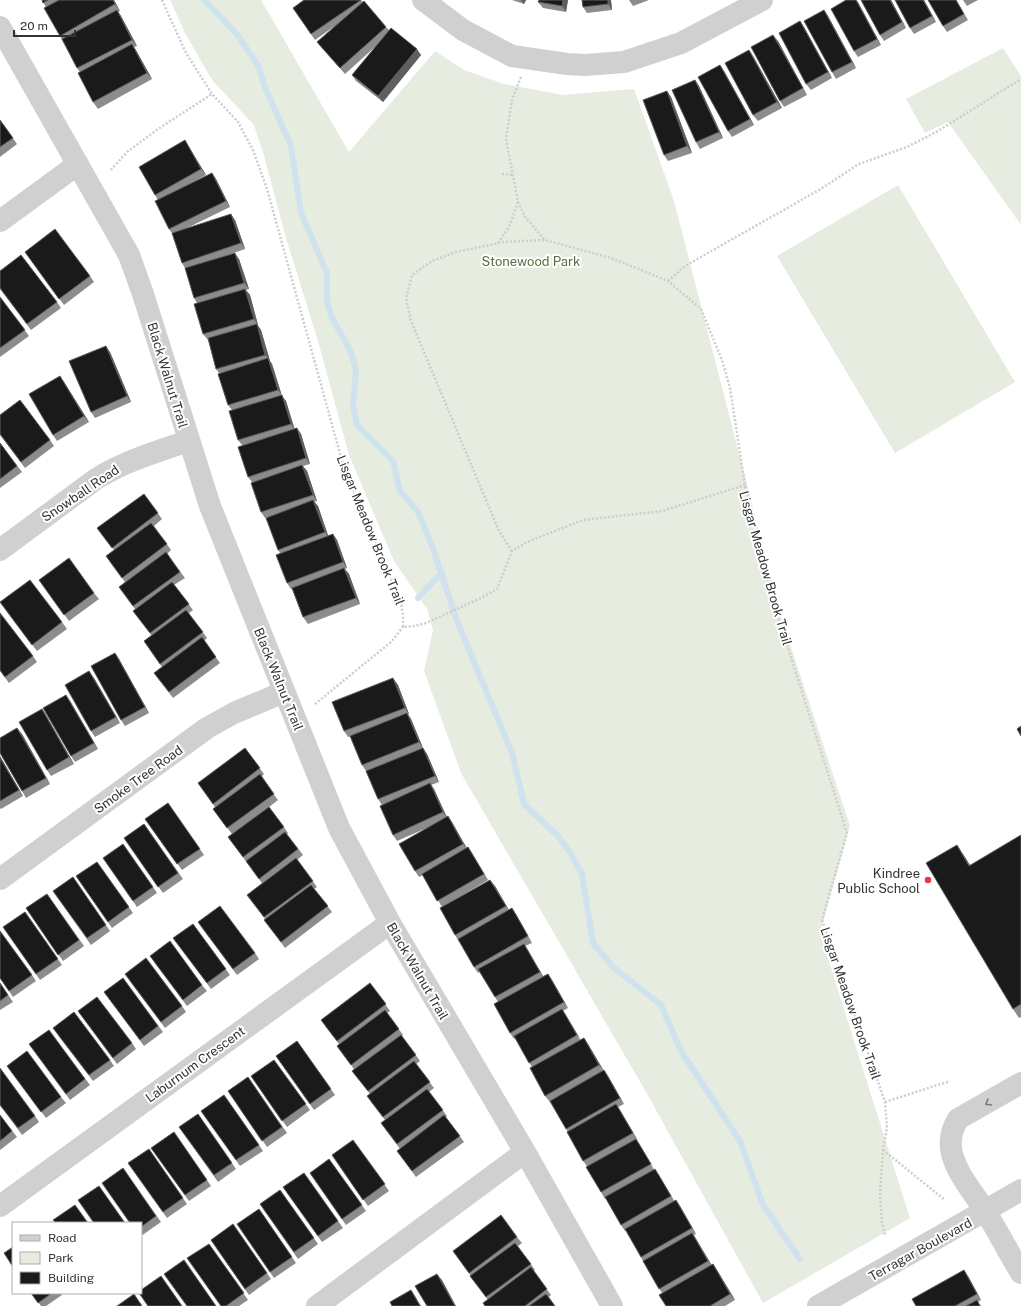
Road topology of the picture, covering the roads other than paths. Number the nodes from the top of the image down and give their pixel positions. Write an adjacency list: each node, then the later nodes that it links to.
1 (423, 0): 2 (street)
2 (762, 0)
3 (0, 27): 4 (street, Black Walnut Trail)
4 (78, 164): 5 (street); 6 (street, Black Walnut Trail)
5 (0, 221)
6 (188, 441): 7 (street, Snowball Road); 8 (street, Black Walnut Trail)
7 (0, 550)
8 (284, 692): 9 (street, Smoke Tree Road); 10 (street, Black Walnut Trail)
9 (0, 879)
10 (390, 923): 12 (street, Black Walnut Trail); 14 (street, Laburnum Crescent)
11 (1021, 1083): 15 (street, one-way to 15)
12 (525, 1152): 17 (street); 18 (street, Black Walnut Trail)
13 (1021, 1190): 15 (street, Terragar Boulevard)
14 (0, 1206)
15 (985, 1212): 16 (street); 19 (street, Terragar Boulevard)
16 (1021, 1273)
17 (317, 1306)
18 (612, 1306)
19 (818, 1306)

